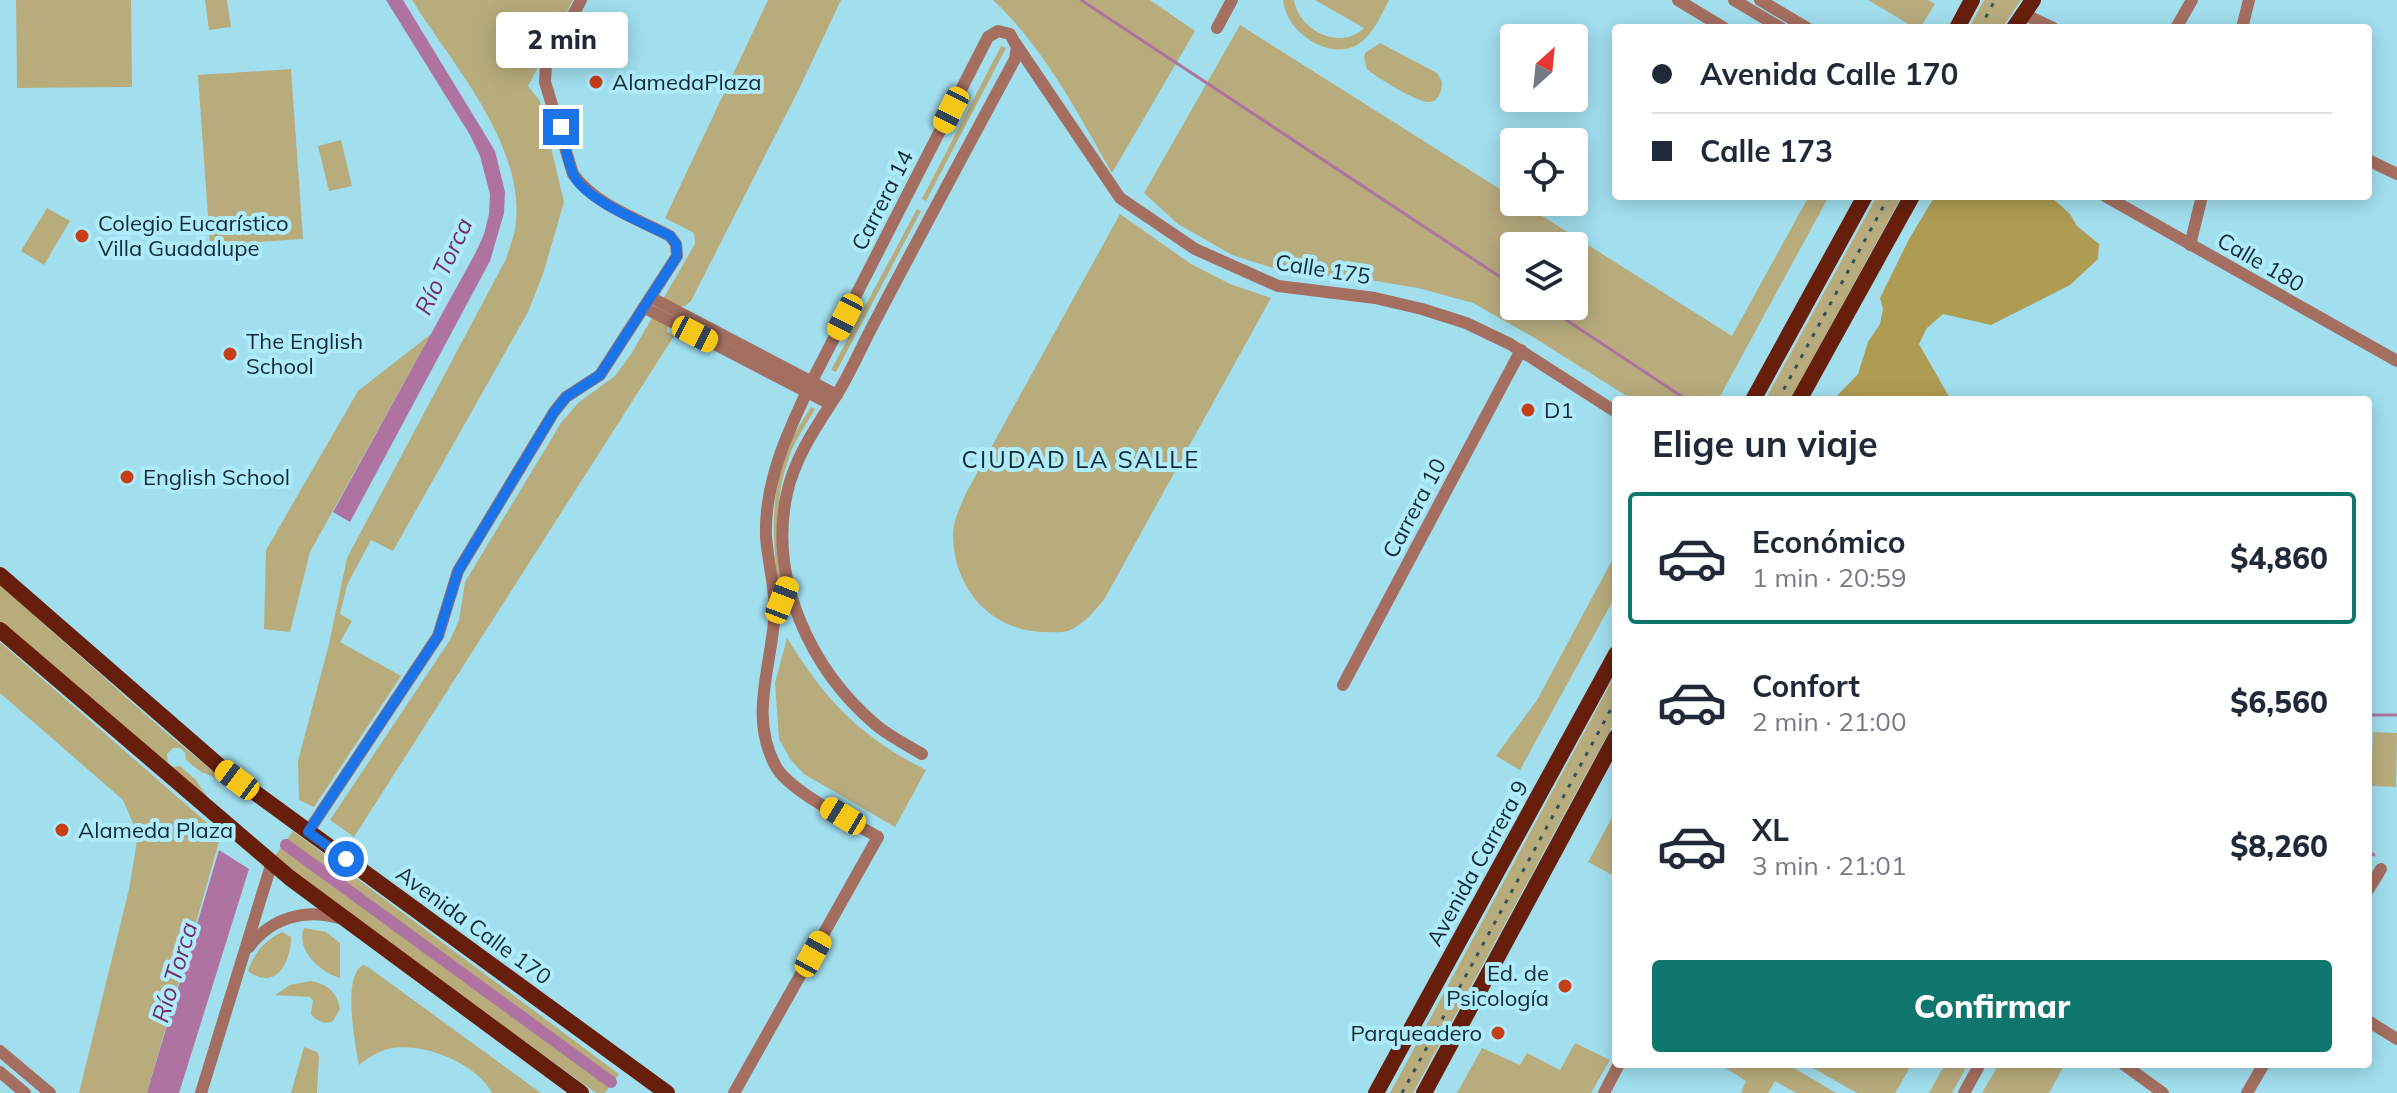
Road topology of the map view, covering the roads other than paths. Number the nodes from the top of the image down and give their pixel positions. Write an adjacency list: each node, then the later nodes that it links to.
1 (581, 0): 26 (street)
2 (1232, 0): 17 (street)
3 (1678, 0): 10 (street)
4 (1734, 0): 11 (street)
5 (1760, 0): 12 (street)
6 (1972, 0): 13 (main road)
7 (2192, 0): 15 (street)
8 (2249, 0): 16 (street)
9 (2024, 14): 14 (street)
10 (1717, 24)
11 (1774, 24)
12 (1800, 24)
13 (1959, 24)
14 (2044, 24)
15 (2178, 24)
16 (2243, 24)
17 (1217, 28)
18 (1010, 34): 27 (street, Calle 175); 29 (street, Carrera 14); 32 (street)
19 (2372, 162): 20 (street)
20 (2397, 174)
21 (1863, 200): 30 (main road)
22 (1910, 200): 31 (main road)
23 (2112, 200): 25 (street, Calle 180)
24 (2201, 200): 25 (street)
25 (2190, 245): 28 (street, Calle 180)
26 (648, 303): 29 (street); 42 (street)
27 (1521, 350): 33 (street, Calle 175); 39 (street, Carrera 10)
28 (2397, 361)
29 (810, 387): 32 (street); 36 (street, Carrera 14)
30 (1755, 396)
31 (1801, 396)
32 (833, 400): 35 (street)
33 (1612, 409)
34 (0, 575): 42 (main road, Avenida Calle 170)
35 (789, 582): 36 (street); 41 (street)
36 (775, 618): 61 (street)
37 (0, 630): 43 (main road)
38 (1612, 661): 62 (main road, Avenida Carrera 9)
39 (1343, 685)
40 (1612, 744): 63 (main road)
41 (922, 754)
42 (308, 832): 60 (main road, Avenida Calle 170)
43 (272, 862): 46 (main road); 47 (street)
44 (2381, 869): 45 (street)
45 (2372, 884)
46 (344, 919): 47 (street); 59 (main road)
47 (241, 960): 58 (street)
48 (2372, 1023): 49 (street)
49 (2397, 1039)
50 (0, 1051): 57 (street)
51 (1617, 1068): 64 (street)
52 (1978, 1068): 65 (street)
53 (2129, 1068): 66 (street)
54 (2262, 1068): 67 (street)
55 (0, 1072): 56 (street)
56 (25, 1093)
57 (50, 1093)
58 (201, 1093)
59 (581, 1093)
60 (667, 1093)
61 (734, 1093)
62 (1376, 1093)
63 (1424, 1093)
64 (1604, 1093)
65 (1964, 1093)
66 (2163, 1093)
67 (2247, 1093)

